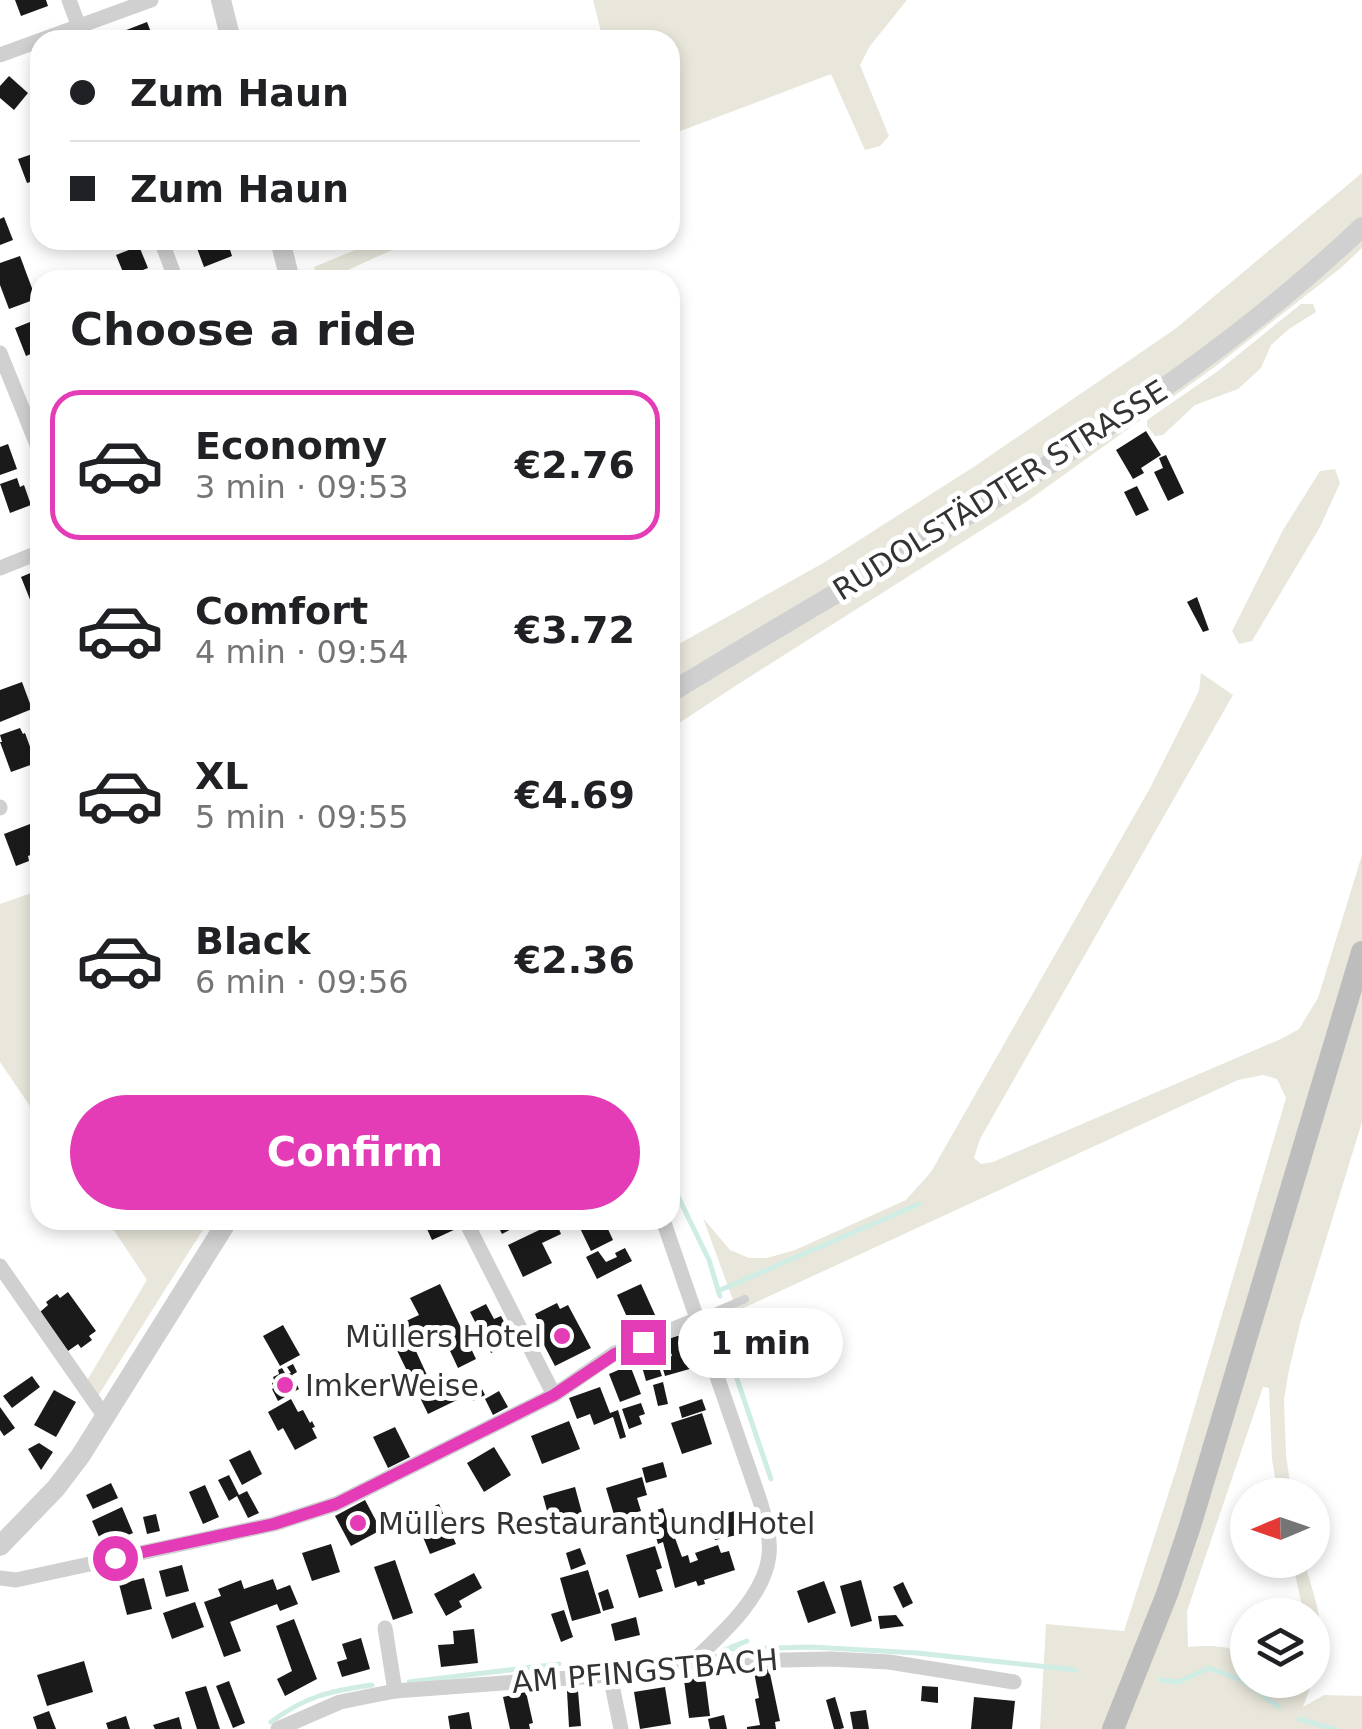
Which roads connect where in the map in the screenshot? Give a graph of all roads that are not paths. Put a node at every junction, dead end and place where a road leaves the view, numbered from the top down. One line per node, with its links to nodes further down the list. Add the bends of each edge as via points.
1 (69, 0): 4 (street)
2 (151, 0): 5 (street)
3 (221, 0): 6 (street)
4 (80, 30)
5 (87, 30)
6 (228, 30)
7 (30, 46): 8 (street)
8 (0, 54)
9 (1362, 227): 14 (street, RUDOLSTÄDTER STRASSE, via 1263,314 1022,484)
10 (0, 353): 11 (street)
11 (30, 427)
12 (30, 556): 13 (street)
13 (0, 568)
14 (680, 688)
15 (1362, 952): 33 (main road, via 1190,1526)
16 (222, 1230): 23 (street)
17 (470, 1230): 22 (street)
18 (667, 1230): 21 (street)
19 (0, 1266): 23 (street)
20 (744, 1299): 21 (lane)
21 (698, 1319): 22 (street, via 615,1354); 27 (street, via 760,1501 770,1552 756,1592)
22 (554, 1395): 25 (street, via 336,1504 274,1524 16,1580)
23 (105, 1417): 24 (street, via 56,1488)
24 (0, 1546)
25 (0, 1578)
26 (385, 1628): 30 (street)
27 (692, 1662): 28 (street, AM PFINGSTBACH); 29 (street, AM PFINGSTBACH, via 889,1662)
28 (610, 1674): 30 (street, AM PFINGSTBACH); 32 (street)
29 (1014, 1682)
30 (395, 1691): 31 (street, AM PFINGSTBACH, via 340,1702)
31 (278, 1729)
32 (620, 1729)
33 (1112, 1729)

